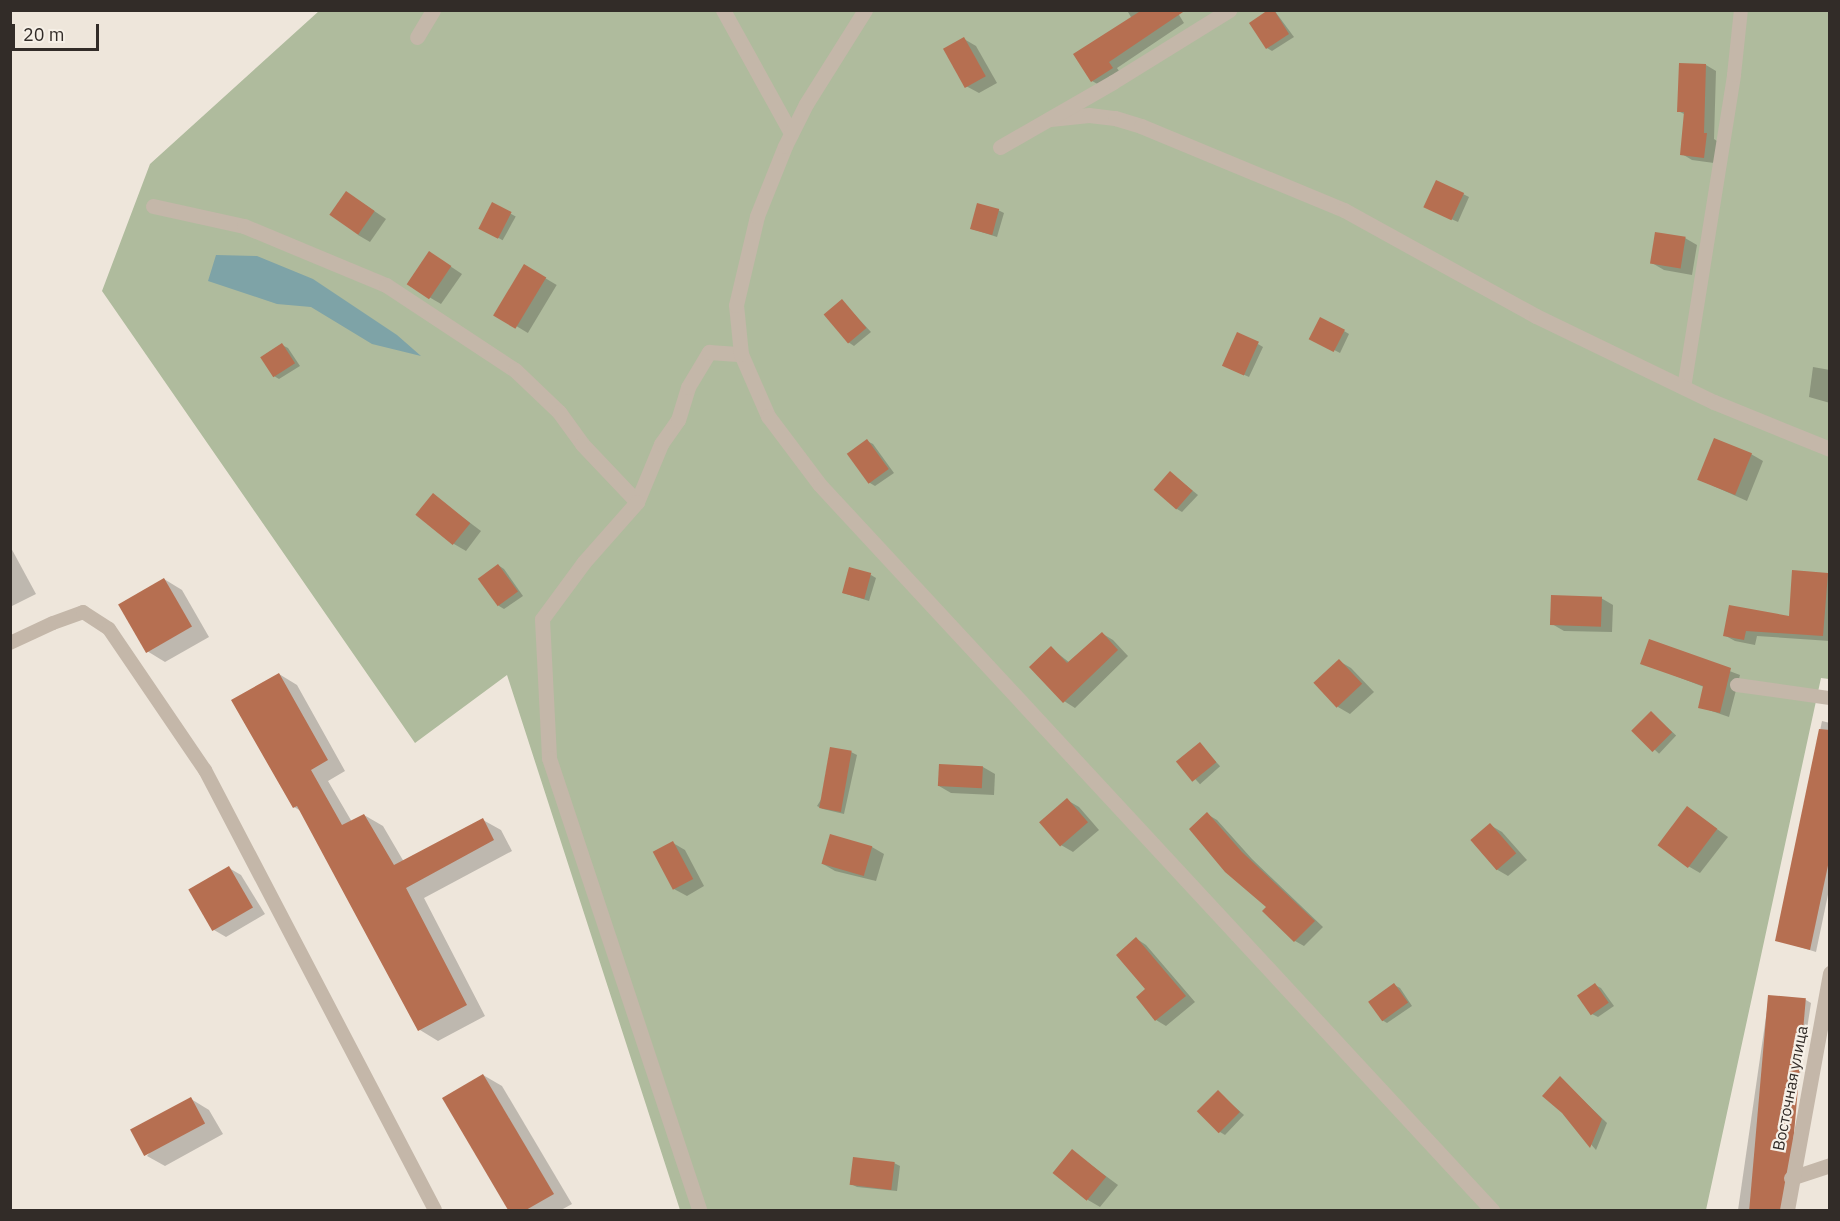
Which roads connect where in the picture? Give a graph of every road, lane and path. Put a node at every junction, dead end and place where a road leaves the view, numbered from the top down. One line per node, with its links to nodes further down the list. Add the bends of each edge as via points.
1 (433, 10): 6 (street)
2 (723, 10): 8 (street)
3 (865, 10): 8 (street)
4 (1229, 10): 7 (street)
5 (1741, 10): 12 (lane)
6 (417, 37)
7 (1050, 119): 9 (street); 12 (street, via 1089,115 1141,126 1344,210 1536,316)
8 (792, 133): 11 (street, via 758,216 744,264 736,305)
9 (1000, 147)
10 (153, 206): 14 (street, via 244,226 387,285 515,370 559,412 582,444)
11 (741, 354): 14 (street, via 709,352 688,387 678,420 662,444); 23 (street, via 768,416 820,485)
12 (1684, 388): 13 (street)
13 (1830, 449)
14 (637, 502): 22 (street, via 584,562 542,619 549,758)
15 (10, 643): 21 (lane, via 83,612 109,629 205,770)
16 (1737, 686): 17 (lane)
17 (1830, 698)
18 (1830, 973): 20 (street, Восточная улица)
19 (1830, 1165): 20 (street)
20 (1791, 1178): 24 (street, Восточная улица)
21 (435, 1210)
22 (699, 1210)
23 (1492, 1210)
24 (1788, 1210)

